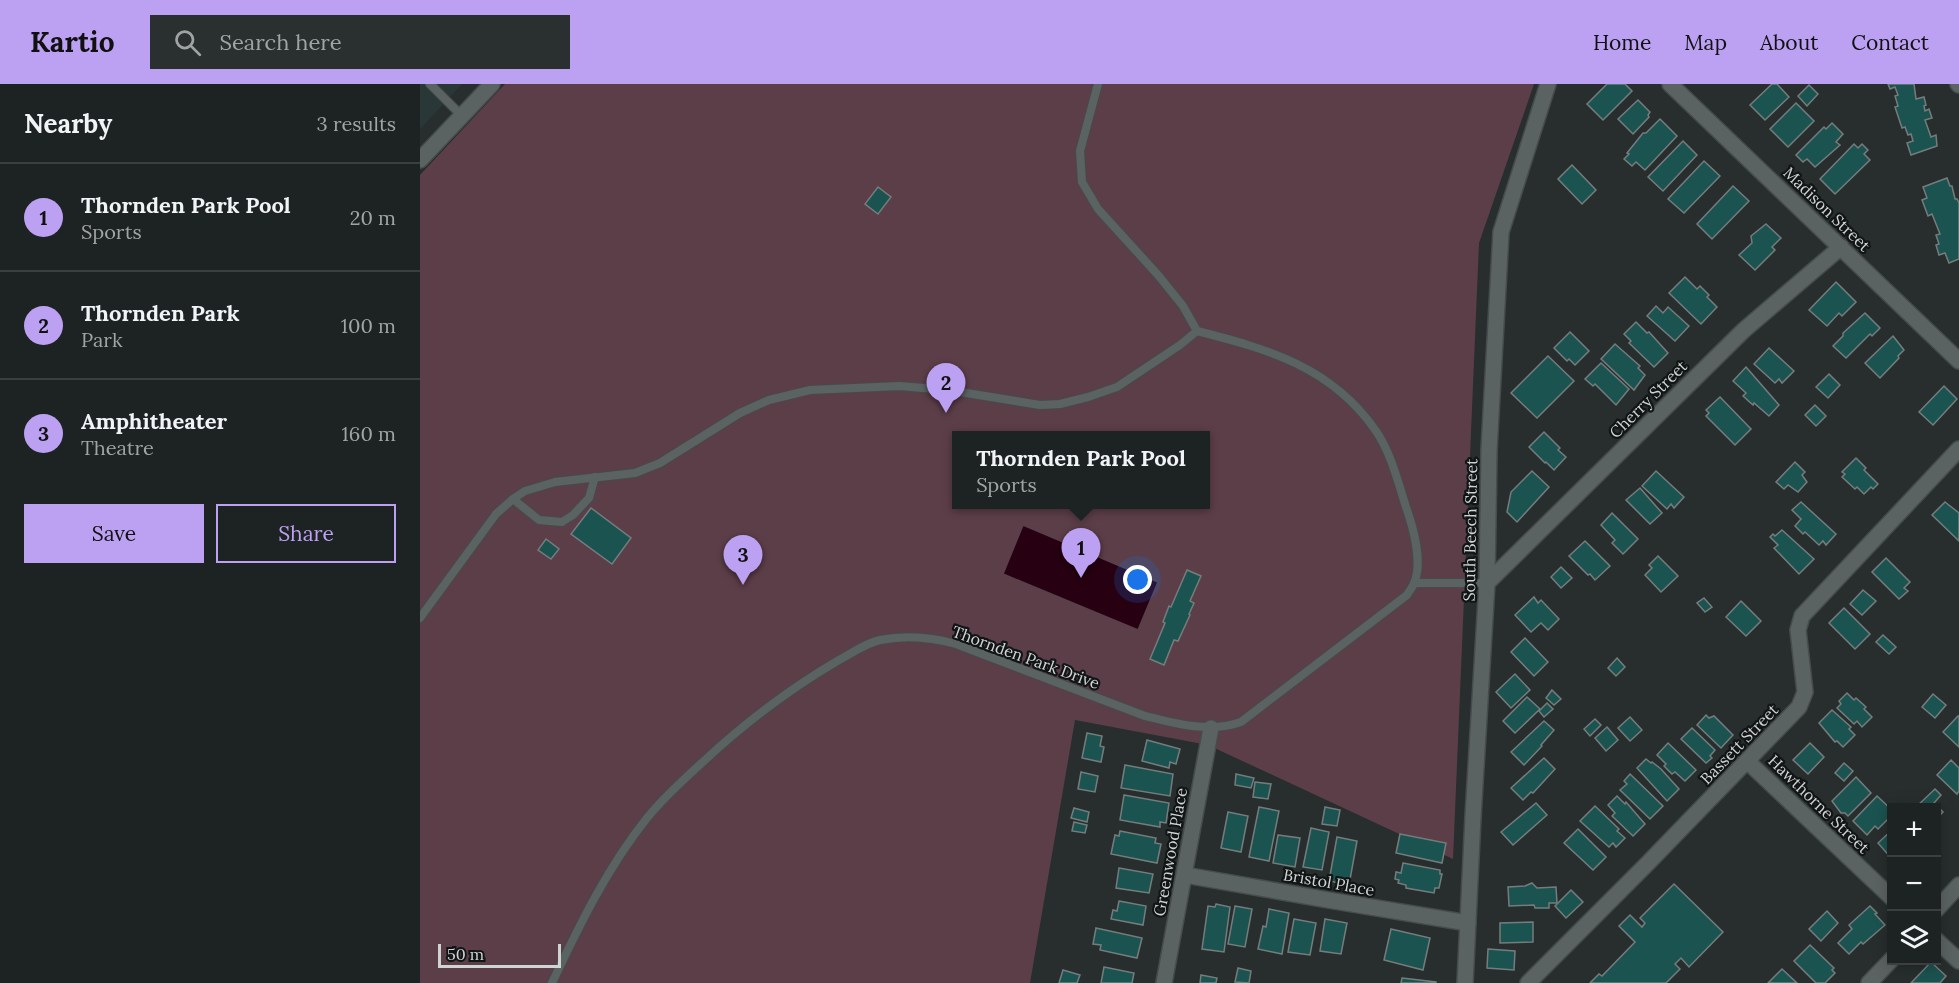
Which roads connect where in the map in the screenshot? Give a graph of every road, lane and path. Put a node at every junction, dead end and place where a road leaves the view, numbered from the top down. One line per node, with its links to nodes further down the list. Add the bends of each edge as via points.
1 (430, 84): 6 (lane)
2 (492, 84): 6 (street)
3 (1098, 84): 9 (lane, via 1080,151 1082,182 1098,209 1183,306)
4 (1548, 84): 15 (street, South Beech Street, via 1501,232 1489,450)
5 (1670, 84): 8 (street, Madison Street)
6 (462, 116): 7 (street)
7 (420, 160)
8 (1842, 247): 10 (street, Madison Street); 15 (street, Cherry Street, via 1744,330)
9 (1197, 331): 12 (lane, via 1117,387 1060,404 1040,405 899,386 810,390 769,400 740,413 660,463 635,473); 14 (lane, via 1243,342 1293,361 1353,403 1377,432 1393,465 1414,531 1418,570)
10 (1959, 361)
11 (1959, 449): 18 (street, Bassett Street, via 1802,616 1798,630 1805,692 1799,708)
12 (595, 477): 13 (lane, via 555,482); 13 (lane, via 589,498 562,522 539,520)
13 (513, 499): 16 (lane, via 496,514)
14 (1414, 583): 15 (lane); 17 (lane, Thornden Park Drive, via 1407,595 1241,722)
15 (1487, 583): 23 (street, South Beech Street)
16 (420, 618)
17 (1211, 728): 19 (street, Greenwood Place); 27 (lane, Thornden Park Drive, via 1145,716 956,644 910,636 878,640 816,673 750,721 678,785 647,818 606,878)
18 (1747, 761): 21 (street, Hawthorne Street); 30 (street, Bassett Street)
19 (1185, 875): 23 (street, Bristol Place); 28 (street, Greenwood Place)
20 (1959, 885): 22 (street)
21 (1887, 893)
22 (1941, 905)
23 (1468, 923): 29 (street, South Beech Street)
24 (1941, 945): 25 (street)
25 (1959, 961)
26 (1887, 964): 31 (street)
27 (552, 983)
28 (1164, 983)
29 (1465, 983)
30 (1528, 983)
31 (1869, 983)

